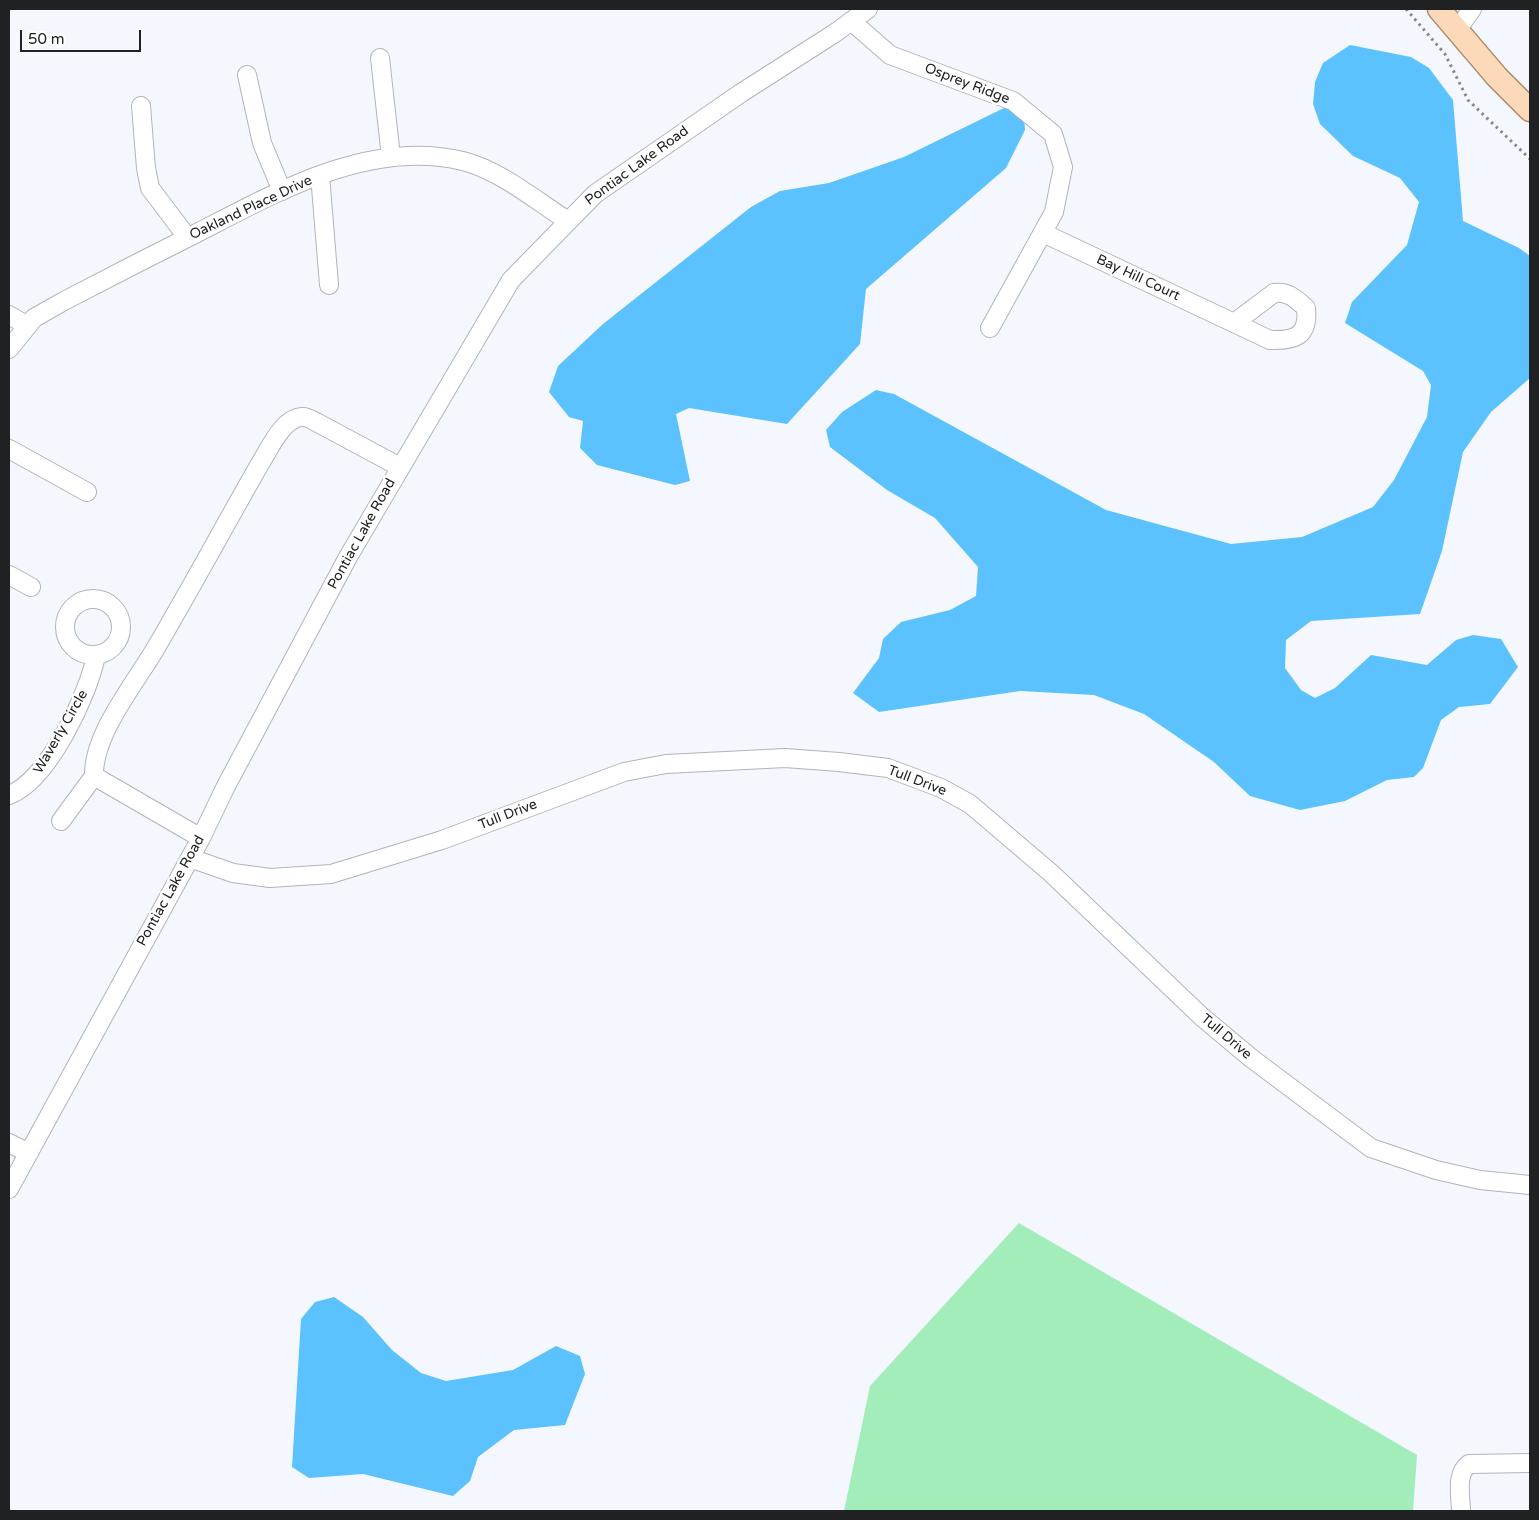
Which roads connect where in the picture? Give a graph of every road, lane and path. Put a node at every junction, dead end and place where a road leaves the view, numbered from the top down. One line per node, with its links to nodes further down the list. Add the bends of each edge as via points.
1 (868, 9): 5 (street, Pontiac Lake Road)
2 (1406, 9): 12 (path, via 1445,54 1468,100)
3 (1440, 9): 6 (main road)
4 (1472, 9): 6 (street)
5 (852, 21): 15 (street, Pontiac Lake Road, via 595,194); 16 (street, Osprey Ridge, via 890,55 1013,101 1053,134 1063,167 1054,212)
6 (1457, 30): 10 (main road)
7 (380, 58): 11 (street)
8 (247, 75): 14 (street, via 262,143)
9 (141, 106): 17 (street, via 150,188)
10 (1530, 110)
11 (391, 157): 13 (street, Oakland Place Drive); 15 (street, Oakland Place Drive, via 434,156 464,161 500,176)
12 (1530, 159)
13 (320, 175): 14 (street, Oakland Place Drive); 18 (street)
14 (282, 191): 17 (street, Oakland Place Drive)
15 (568, 221): 25 (street, Pontiac Lake Road, via 511,280)
16 (1043, 233): 20 (street, Bay Hill Court); 22 (street, Osprey Ridge)
17 (188, 237): 21 (street, Oakland Place Drive, via 64,300)
18 (329, 285)
19 (9, 315): 21 (street)
20 (1234, 323)
21 (26, 325): 23 (street, Oakland Place Drive)
22 (990, 328)
23 (9, 349)
24 (9, 449): 26 (street)
25 (400, 467): 30 (street, via 304,417 292,421 280,433 121,704 97,750); 33 (street, Pontiac Lake Road, via 348,557)
26 (87, 492)
27 (9, 575): 28 (street)
28 (31, 587)
29 (96, 656): 31 (street, Waverly Circle, via 92,678 80,705 41,772)
30 (94, 776): 32 (street); 33 (street)
31 (9, 795)
32 (61, 822)
33 (201, 838): 34 (street, Pontiac Lake Road)
34 (190, 858): 36 (street, Pontiac Lake Road); 37 (street, Tull Drive, via 232,873 270,878 331,874 442,840 632,770 666,764 786,758 888,768 941,788 970,804 1050,873 1250,1058 1371,1148 1436,1170 1480,1180)
35 (9, 1143): 36 (street)
36 (29, 1153): 38 (street, Pontiac Lake Road)
37 (1530, 1185)
38 (9, 1189)
39 (1530, 1463): 40 (street, via 1469,1464 1462,1469 1460,1476)
40 (1461, 1511)

